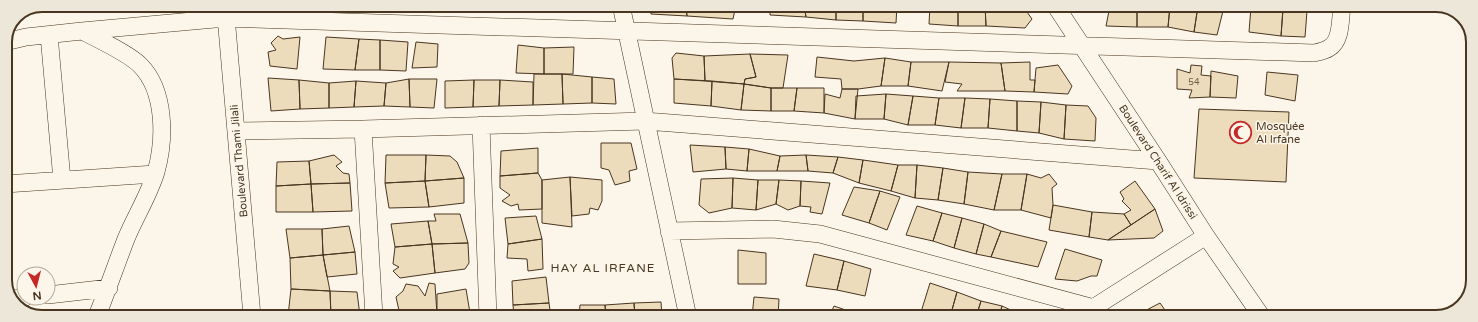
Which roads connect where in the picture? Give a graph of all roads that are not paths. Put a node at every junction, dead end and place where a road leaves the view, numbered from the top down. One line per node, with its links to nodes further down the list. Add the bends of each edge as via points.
1 (226, 12): 5 (street); 6 (street); 13 (street, Boulevard Thami Jilali)
2 (623, 12): 6 (street)
3 (1059, 12): 9 (street, Boulevard Charif Al Idrissi)
4 (1341, 12): 9 (street, via 1339,34 1334,45 1314,54)
5 (82, 31): 7 (street); 15 (street, via 140,64 149,78 157,96 161,117 160,154)
6 (627, 31): 9 (street); 10 (street)
7 (48, 35): 8 (street); 16 (street)
8 (12, 41)
9 (1081, 46): 14 (street, Boulevard Charif Al Idrissi)
10 (645, 121): 11 (street); 14 (street); 18 (street)
11 (481, 125): 12 (street); 25 (street)
12 (363, 129): 13 (street); 24 (street)
13 (236, 131): 23 (street, Boulevard Thami Jilali)
14 (1158, 161): 19 (street, Boulevard Charif Al Idrissi)
15 (155, 174): 16 (street); 20 (street, via 126,240)
16 (62, 180): 17 (street)
17 (12, 184)
18 (669, 231): 26 (street); 27 (street, via 773,230 820,234)
19 (1206, 236): 28 (street); 29 (street, Boulevard Charif Al Idrissi)
20 (109, 288): 21 (street); 22 (street)
21 (56, 294)
22 (100, 310)
23 (251, 310)
24 (374, 310)
25 (488, 310)
26 (686, 310)
27 (1090, 310)
28 (1100, 310)
29 (1257, 310)

